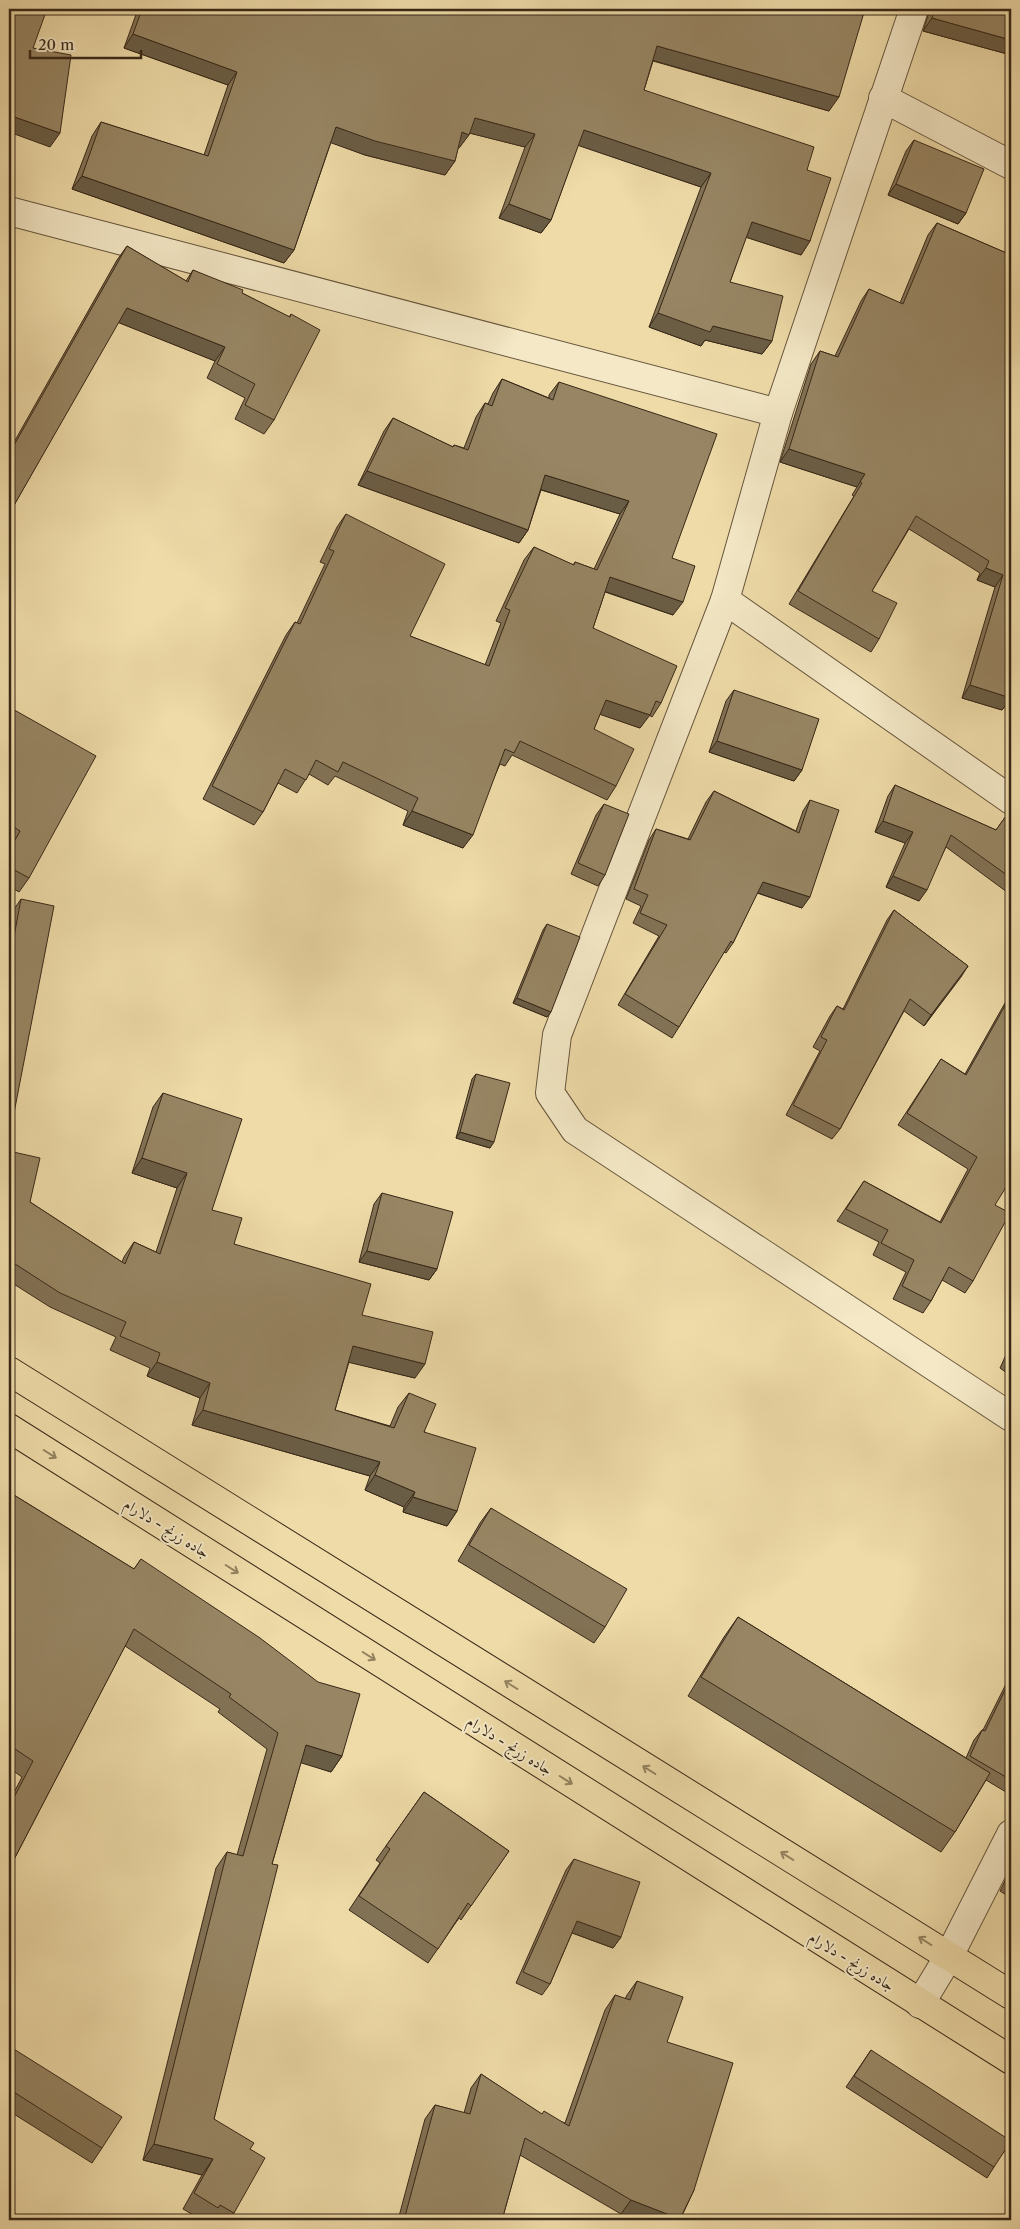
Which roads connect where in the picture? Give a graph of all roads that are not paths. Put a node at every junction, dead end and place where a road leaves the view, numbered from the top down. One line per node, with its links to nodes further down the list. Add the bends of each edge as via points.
1 (914, 9): 2 (street)
2 (883, 98): 3 (street); 5 (street)
3 (1011, 166)
4 (9, 211): 5 (street)
5 (778, 413): 6 (street)
6 (725, 600): 7 (street); 9 (street, via 557,1035 550,1093 575,1130)
7 (1011, 800)
8 (9, 1371): 12 (highway, one-way to 8)
9 (1011, 1418)
10 (9, 1428): 14 (highway, جاده زرنج - دلارام, one-way to 14)
11 (1011, 1834): 12 (street)
12 (949, 1956): 13 (highway); 14 (street)
13 (1011, 1995)
14 (920, 2004): 15 (highway, جاده زرنج - دلارام)
15 (1011, 2060)

